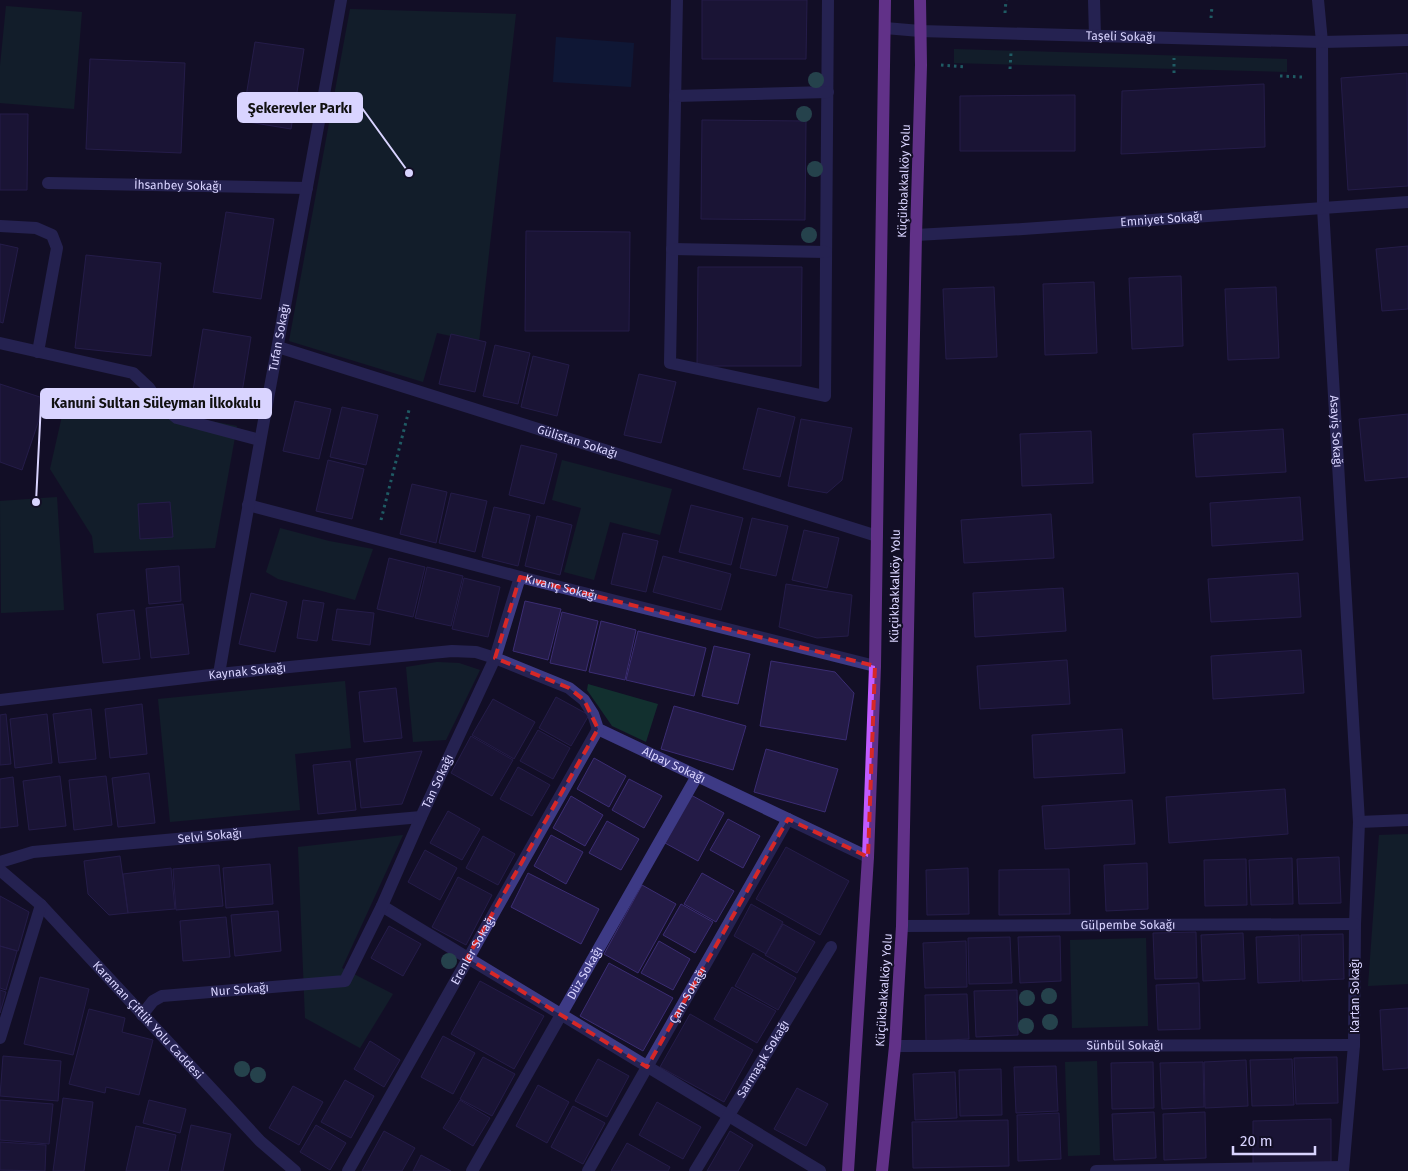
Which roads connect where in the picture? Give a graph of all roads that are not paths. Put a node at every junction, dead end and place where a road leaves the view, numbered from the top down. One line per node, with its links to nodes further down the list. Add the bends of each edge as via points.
1 (341, 0): 16 (street, Tufan Sokağı)
2 (677, 0): 14 (street)
3 (828, 0): 13 (street)
4 (885, 0): 8 (main road, Küçükbakkalköy Yolu)
5 (920, 0): 9 (main road, Küçükbakkalköy Yolu)
6 (1094, 0): 10 (street)
7 (1318, 0): 12 (street, Asayiş Sokağı)
8 (885, 28): 9 (street, Taşeli Sokağı); 28 (main road, Küçükbakkalköy Yolu)
9 (920, 31): 10 (street, Taşeli Sokağı); 20 (main road, Küçükbakkalköy Yolu)
10 (1094, 36): 12 (street, Taşeli Sokağı)
11 (1408, 40): 12 (street, Taşeli Sokağı)
12 (1322, 42): 18 (street, Asayiş Sokağı)
13 (828, 92): 14 (street); 22 (street)
14 (675, 96): 21 (street)
15 (48, 183): 16 (street, İhsanbey Sokağı)
16 (307, 188): 24 (street, Tufan Sokağı)
17 (1408, 202): 18 (street, Emniyet Sokağı)
18 (1322, 208): 20 (street, Emniyet Sokağı); 39 (street, Asayiş Sokağı)
19 (0, 226): 25 (street, via 36,228 52,235 57,248)
20 (916, 235): 46 (main road, Küçükbakkalköy Yolu)
21 (672, 249): 22 (street); 22 (street, via 670,362 825,396)
22 (826, 252)
23 (0, 344): 25 (street)
24 (278, 347): 26 (street, Tufan Sokağı); 28 (street, Gülistan Sokağı)
25 (38, 352): 26 (street, via 132,373 177,418)
26 (260, 440): 27 (street, Tufan Sokağı)
27 (248, 505): 29 (street, Kıvanç Sokağı); 32 (street, Tufan Sokağı)
28 (877, 536): 31 (main road, Küçükbakkalköy Yolu)
29 (520, 577): 30 (street, Tan Sokağı); 31 (street, Kıvanç Sokağı)
30 (495, 658): 32 (street, Kaynak Sokağı, via 476,652 452,651); 34 (street, via 569,688 584,700); 36 (street, Tan Sokağı)
31 (874, 666): 40 (main road, Küçükbakkalköy Yolu)
32 (218, 674): 33 (street, Kaynak Sokağı)
33 (0, 700)
34 (598, 729): 35 (street, Alpay Sokağı); 48 (street, Erenler Sokağı)
35 (697, 776): 37 (street, Alpay Sokağı); 51 (street, Düz Sokağı)
36 (421, 817): 41 (street, Selvi Sokağı, via 33,852); 44 (street, Tan Sokağı)
37 (788, 819): 40 (street, Alpay Sokağı); 55 (street, Çam Sokağı)
38 (1408, 820): 39 (street)
39 (1359, 822): 45 (street, Kartan Sokağı)
40 (868, 857): 64 (main road, Küçükbakkalköy Yolu)
41 (0, 862)
42 (0, 870): 43 (street, Karaman Çiftlik Yolu Caddesi)
43 (41, 905): 50 (street, Karaman Çiftlik Yolu Caddesi); 52 (street)
44 (382, 906): 48 (street); 49 (street, Tan Sokağı)
45 (1355, 924): 46 (street, Gülpembe Sokağı); 53 (street, Kartan Sokağı)
46 (902, 926): 54 (main road, Küçükbakkalköy Yolu)
47 (830, 947): 56 (street, Sarmaşık Sokağı)
48 (467, 958): 51 (street); 59 (street, Erenler Sokağı)
49 (345, 981): 50 (street, Nur Sokağı, via 162,996 153,1001)
50 (142, 1015): 58 (street, Karaman Çiftlik Yolu Caddesi, via 260,1141)
51 (562, 1015): 55 (street); 60 (street, Düz Sokağı)
52 (0, 1038)
53 (1354, 1045): 54 (street, Sünbül Sokağı); 57 (street, Kartan Sokağı)
54 (895, 1046): 65 (main road, Küçükbakkalköy Yolu)
55 (647, 1066): 56 (street); 61 (street, Çam Sokağı)
56 (728, 1116): 62 (street, Sarmaşık Sokağı); 63 (street)
57 (1343, 1169): 66 (street)
58 (295, 1171)
59 (348, 1171)
60 (472, 1171)
61 (588, 1171)
62 (695, 1171)
63 (820, 1171)
64 (848, 1171)
65 (882, 1171)
66 (1096, 1171)

